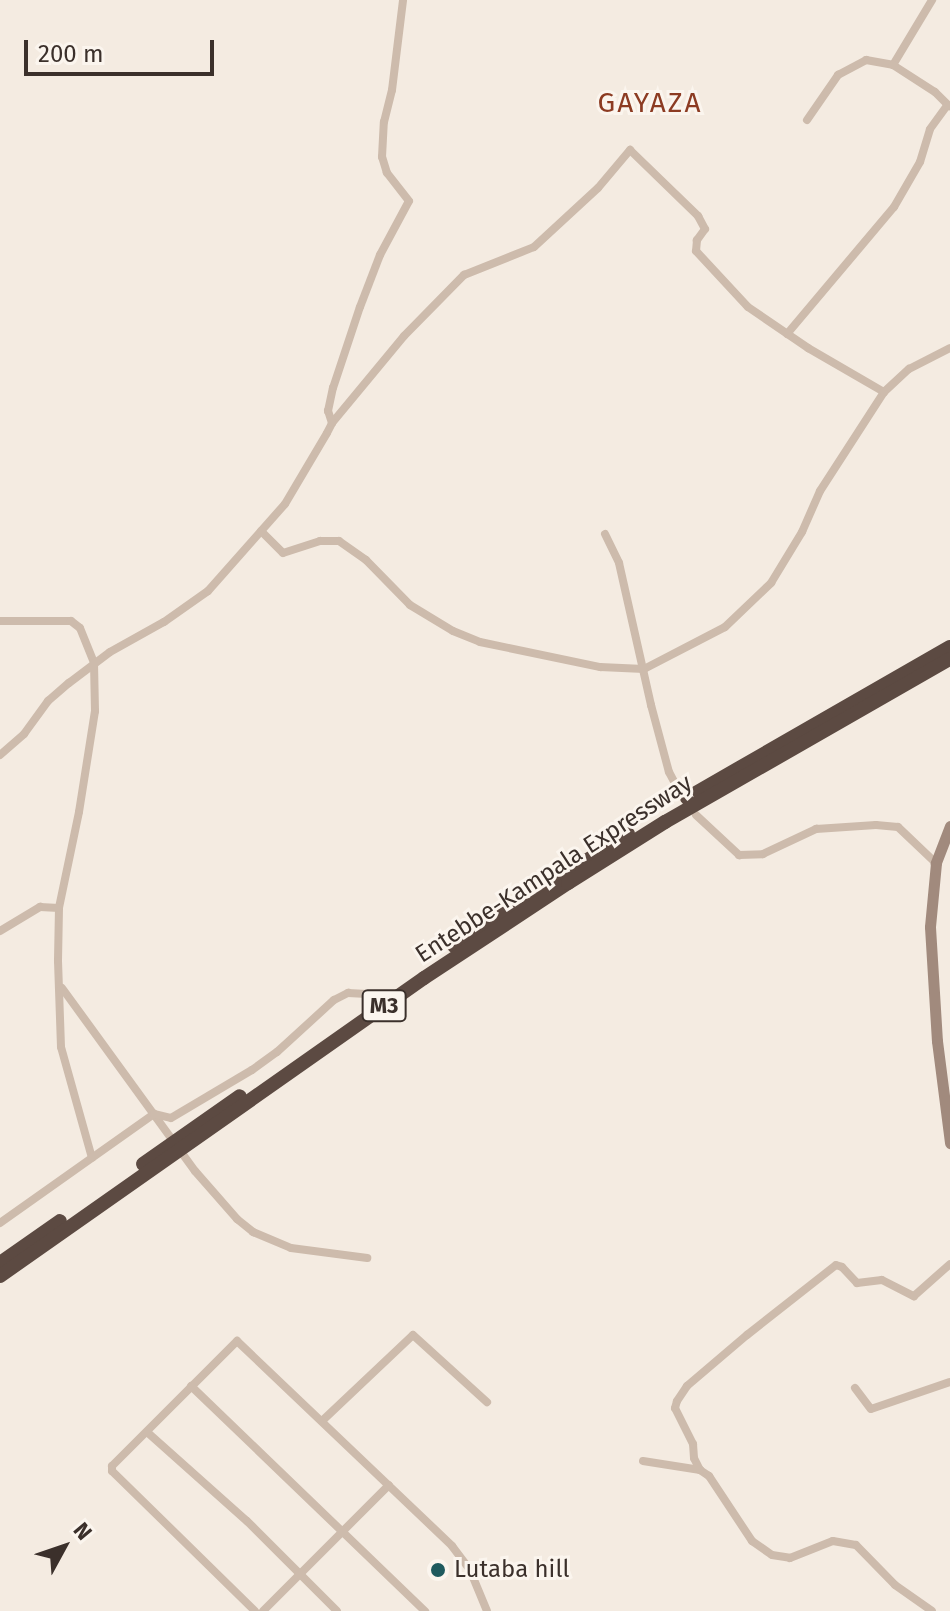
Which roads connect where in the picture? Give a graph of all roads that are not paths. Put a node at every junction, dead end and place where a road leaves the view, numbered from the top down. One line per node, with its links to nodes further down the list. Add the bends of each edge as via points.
1 (403, 0): 9 (street, via 382,157 387,173 409,201 360,307 329,402)
2 (932, 0): 3 (street)
3 (893, 65): 4 (street); 5 (street, via 866,60 843,71)
4 (948, 106): 6 (street, via 930,129 920,162 894,207)
5 (807, 120)
6 (787, 334): 8 (street); 9 (street, via 748,307 696,251 705,229 702,222 630,150 534,247 475,269 456,283)
7 (950, 348): 8 (street, via 909,369)
8 (884, 392): 16 (street, via 820,491 771,583 725,627)
9 (332, 423): 10 (street, via 285,504)
10 (261, 531): 15 (street, via 197,600); 16 (street, via 283,553 339,541 410,605 480,642 600,667)
11 (605, 534): 16 (street, via 619,563)
12 (0, 621): 15 (street, via 71,621 80,628)
13 (950, 647): 33 (highway, Entebbe-Kampala Expressway / M3, via 775,745 536,891)
14 (950, 659): 35 (highway, Entebbe-Kampala Expressway / M3, via 676,815 568,883)
15 (94, 663): 17 (street, via 48,701); 23 (street, via 95,711)
16 (644, 669): 18 (street, via 669,772)
17 (0, 755)
18 (678, 789)
19 (696, 815): 22 (street, via 739,855 763,854 816,829 876,825 898,827)
20 (950, 826): 21 (main road)
21 (945, 847): 22 (main road)
22 (936, 863): 27 (main road, via 930,927)
23 (59, 908): 24 (street, via 40,907); 25 (street)
24 (0, 931)
25 (61, 987): 28 (street); 30 (street, via 61,1047)
26 (367, 994): 28 (street, via 348,993 334,1000 277,1052 171,1118)
27 (946, 1092): 29 (main road)
28 (154, 1114): 30 (street); 32 (street, via 237,1219 268,1240)
29 (950, 1143)
30 (92, 1158): 31 (street)
31 (0, 1223)
32 (367, 1258)
33 (0, 1263)
34 (950, 1264): 43 (street, via 914,1296 882,1280 857,1283 836,1265 747,1335 687,1386 677,1401 675,1408)
35 (0, 1276)
36 (950, 1382): 38 (street, via 871,1409)
37 (191, 1386): 40 (street, via 239,1341); 41 (street); 45 (street)
38 (855, 1388)
39 (487, 1402): 40 (street, via 413,1335)
40 (322, 1421): 44 (street)
41 (147, 1432): 46 (street); 47 (street, via 112,1471)
42 (643, 1461): 43 (street)
43 (700, 1470): 52 (street, via 763,1550 790,1558 833,1541 856,1545 895,1585)
44 (389, 1485): 45 (street); 51 (street, via 462,1556)
45 (343, 1529): 46 (street); 50 (street)
46 (301, 1575): 48 (street); 49 (street)
47 (255, 1611)
48 (263, 1611)
49 (337, 1611)
50 (425, 1611)
51 (487, 1611)
52 (932, 1611)

